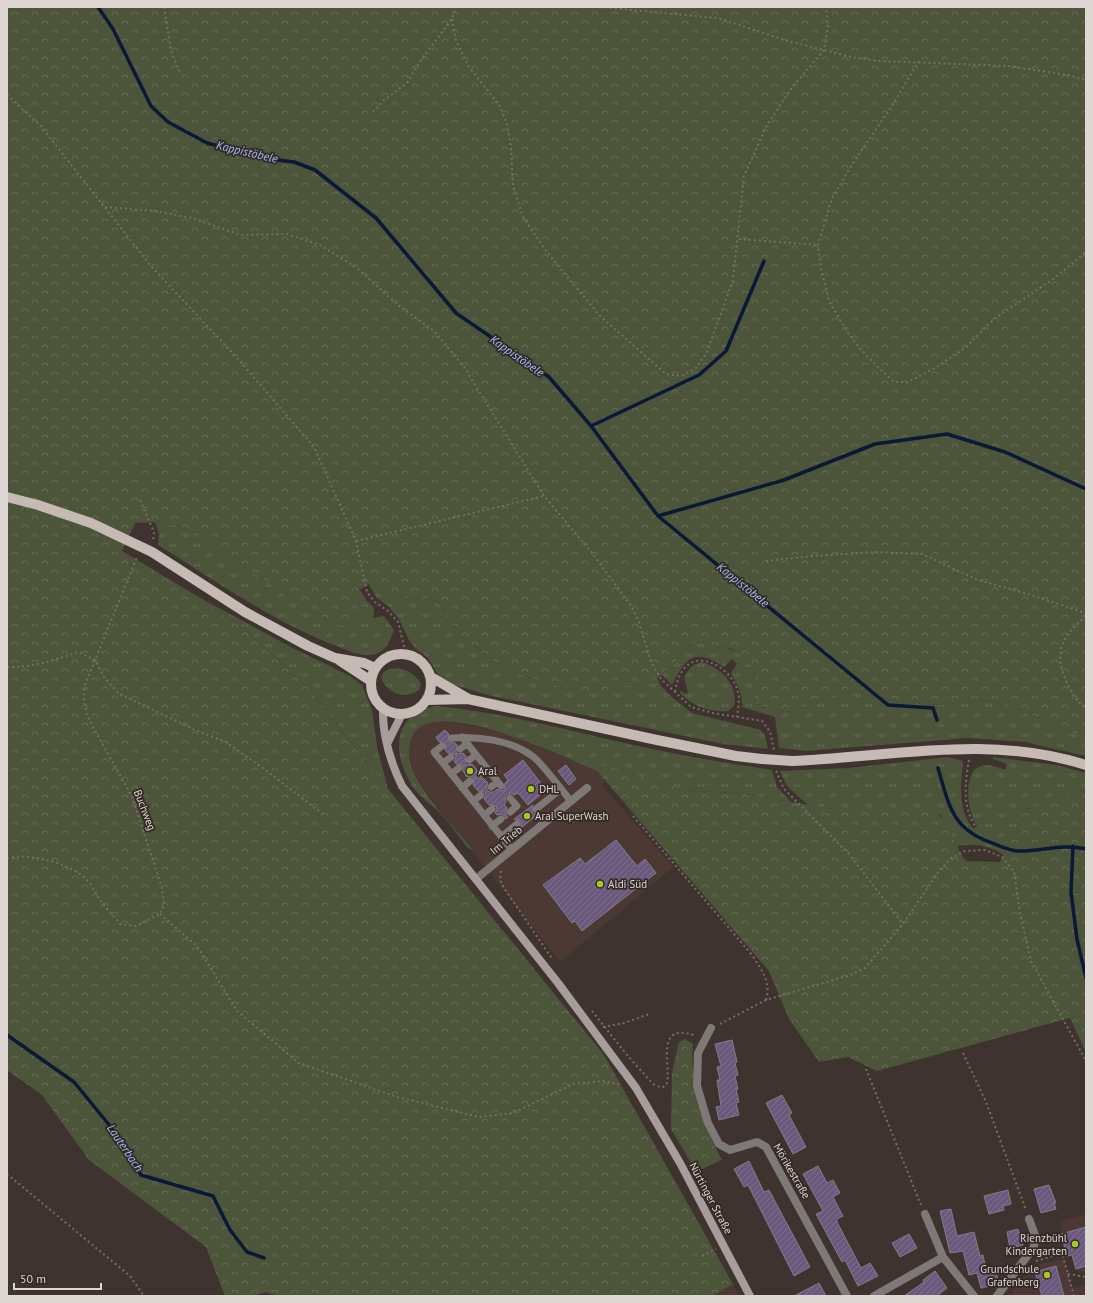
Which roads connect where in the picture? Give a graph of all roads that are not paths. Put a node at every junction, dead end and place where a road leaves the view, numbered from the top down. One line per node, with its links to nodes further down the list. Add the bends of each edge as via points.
1 (7, 497): 2 (main road, via 91,523 152,552 245,612)
2 (335, 658): 3 (main road, via 364,663); 5 (main road)
3 (375, 668): 4 (main road, via 391,656 406,654 420,660); 5 (main road)
4 (431, 678): 6 (main road); 7 (main road)
5 (371, 681): 8 (main road, via 372,691)
6 (468, 699): 7 (main road); 20 (main road, bridge, via 671,743 762,759 835,759 947,748 1026,752)
7 (427, 700): 9 (main road, via 420,708)
8 (383, 708): 9 (main road, via 392,713); 12 (street, Nürtinger Straße, via 382,724)
9 (402, 714): 12 (street)
10 (462, 737): 11 (lane); 13 (lane); 29 (lane, via 511,745 532,755)
11 (452, 738)
12 (387, 744): 43 (street, Nürtinger Straße, via 391,764 402,786)
13 (467, 744): 15 (lane); 16 (lane)
14 (442, 746): 19 (lane, via 434,752)
15 (460, 749)
16 (476, 755): 18 (lane); 22 (lane)
17 (451, 757): 19 (lane)
18 (469, 760)
19 (443, 763): 23 (lane)
20 (1086, 765)
21 (459, 768): 23 (lane)
22 (487, 768): 24 (lane); 26 (lane, via 499,784)
23 (451, 774): 27 (lane)
24 (480, 774)
25 (470, 781): 27 (lane)
26 (491, 787)
27 (462, 788): 32 (lane)
28 (587, 788): 33 (street, Im Trieb)
29 (561, 789): 33 (lane); 35 (lane)
30 (481, 795): 32 (lane)
31 (510, 798): 36 (lane, via 517,806)
32 (473, 801): 37 (lane)
33 (571, 801): 42 (street, Im Trieb)
34 (492, 808): 37 (lane)
35 (536, 809)
36 (510, 812)
37 (484, 815): 40 (lane)
38 (501, 819): 40 (lane)
39 (517, 824): 41 (lane)
40 (492, 826): 41 (lane)
41 (501, 837): 42 (lane)
42 (512, 850): 43 (street, Im Trieb)
43 (476, 879): 48 (street, Nürtinger Straße, via 636,1088)
44 (711, 1028): 49 (street, Mörikestraße, via 698,1053 697,1086 708,1123 719,1144 730,1150 757,1142 766,1146)
45 (925, 1214): 47 (street)
46 (1029, 1219): 52 (street, via 1034,1235 1034,1247)
47 (943, 1257): 50 (street); 51 (street)
48 (750, 1296)
49 (847, 1296)
50 (874, 1296)
51 (974, 1296)
52 (997, 1296)

